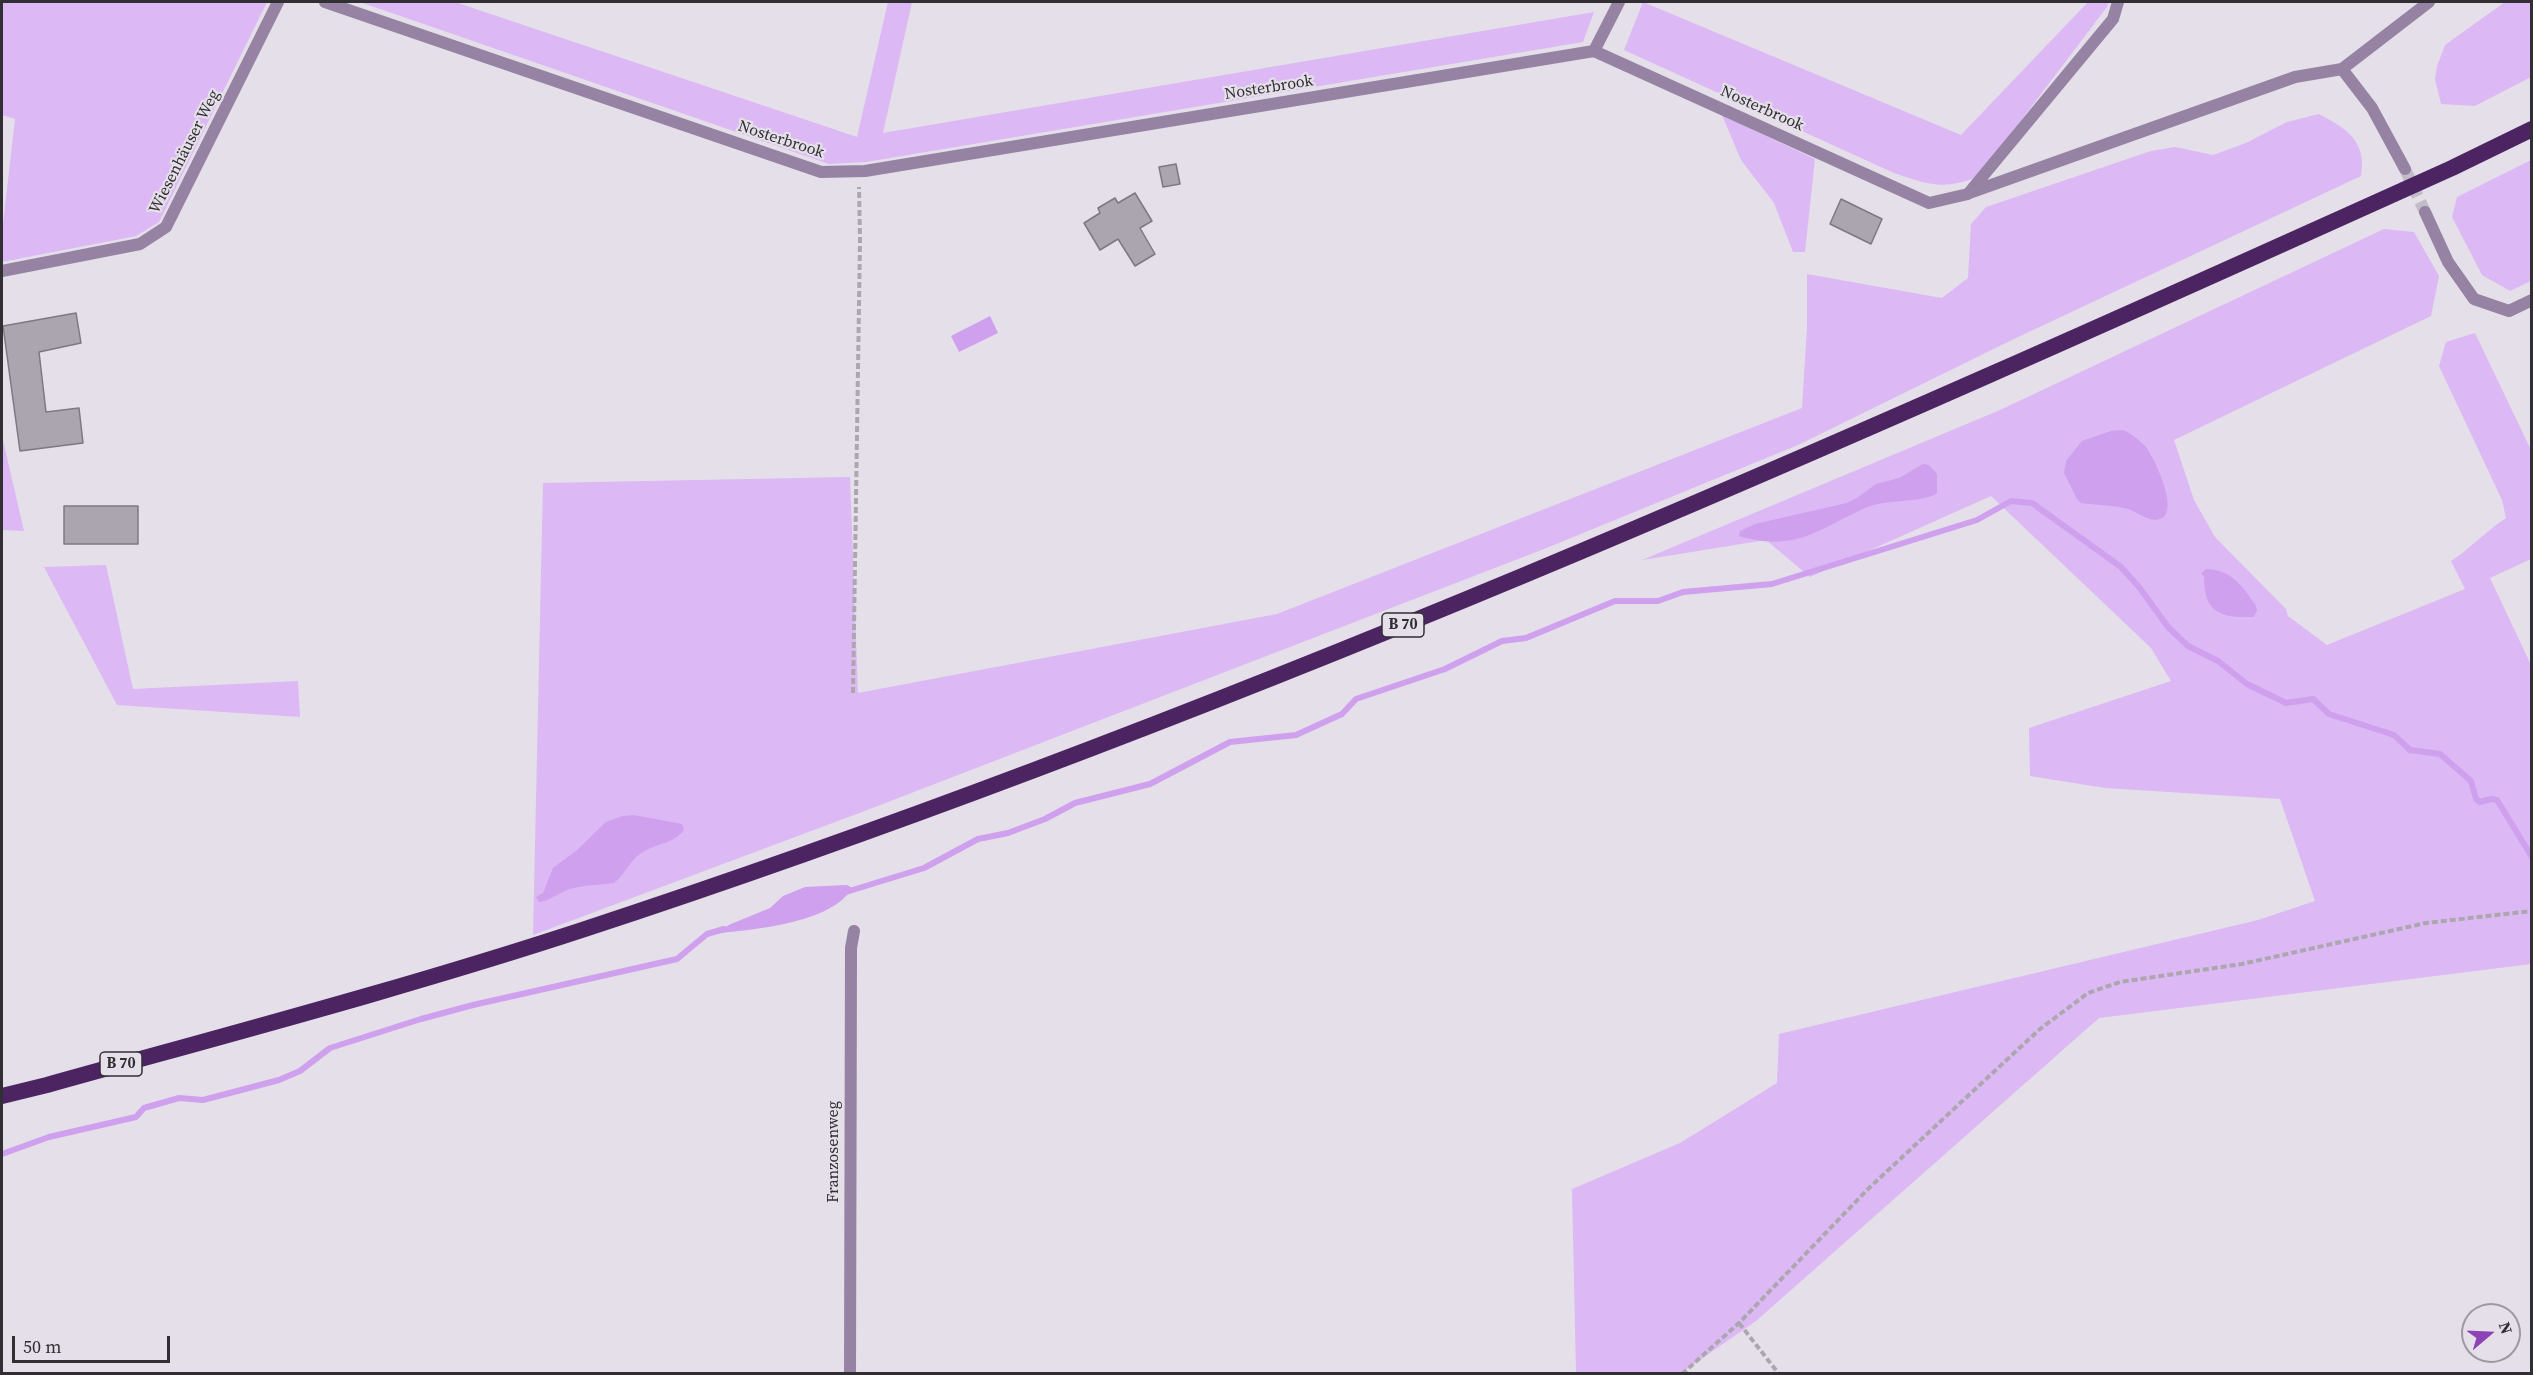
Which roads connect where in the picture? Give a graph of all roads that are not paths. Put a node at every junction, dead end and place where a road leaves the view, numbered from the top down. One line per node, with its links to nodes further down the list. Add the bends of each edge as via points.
1 (278, 2): 12 (street, Wiesenhäuser Weg, via 166,227 140,244)
2 (325, 2): 6 (street, Nosterbrook, via 821,172 858,171)
3 (1619, 2): 6 (street)
4 (2118, 2): 10 (street, via 2113,19)
5 (2429, 2): 7 (street)
6 (1594, 51): 10 (street, Nosterbrook, via 1929,203)
7 (2342, 69): 9 (street, via 2373,108); 10 (street, Nosterbrook, via 2295,77)
8 (2532, 129): 15 (highway, B 70, via 1813,454 1525,576 1174,717 854,836 581,930 396,988)
9 (2405, 169)
10 (1968, 194)
11 (2425, 212): 13 (street, via 2448,262 2474,299 2509,311)
12 (2, 271)
13 (2532, 300)
14 (854, 931): 16 (street, Franzosenweg)
15 (2, 1096)
16 (850, 1374)

